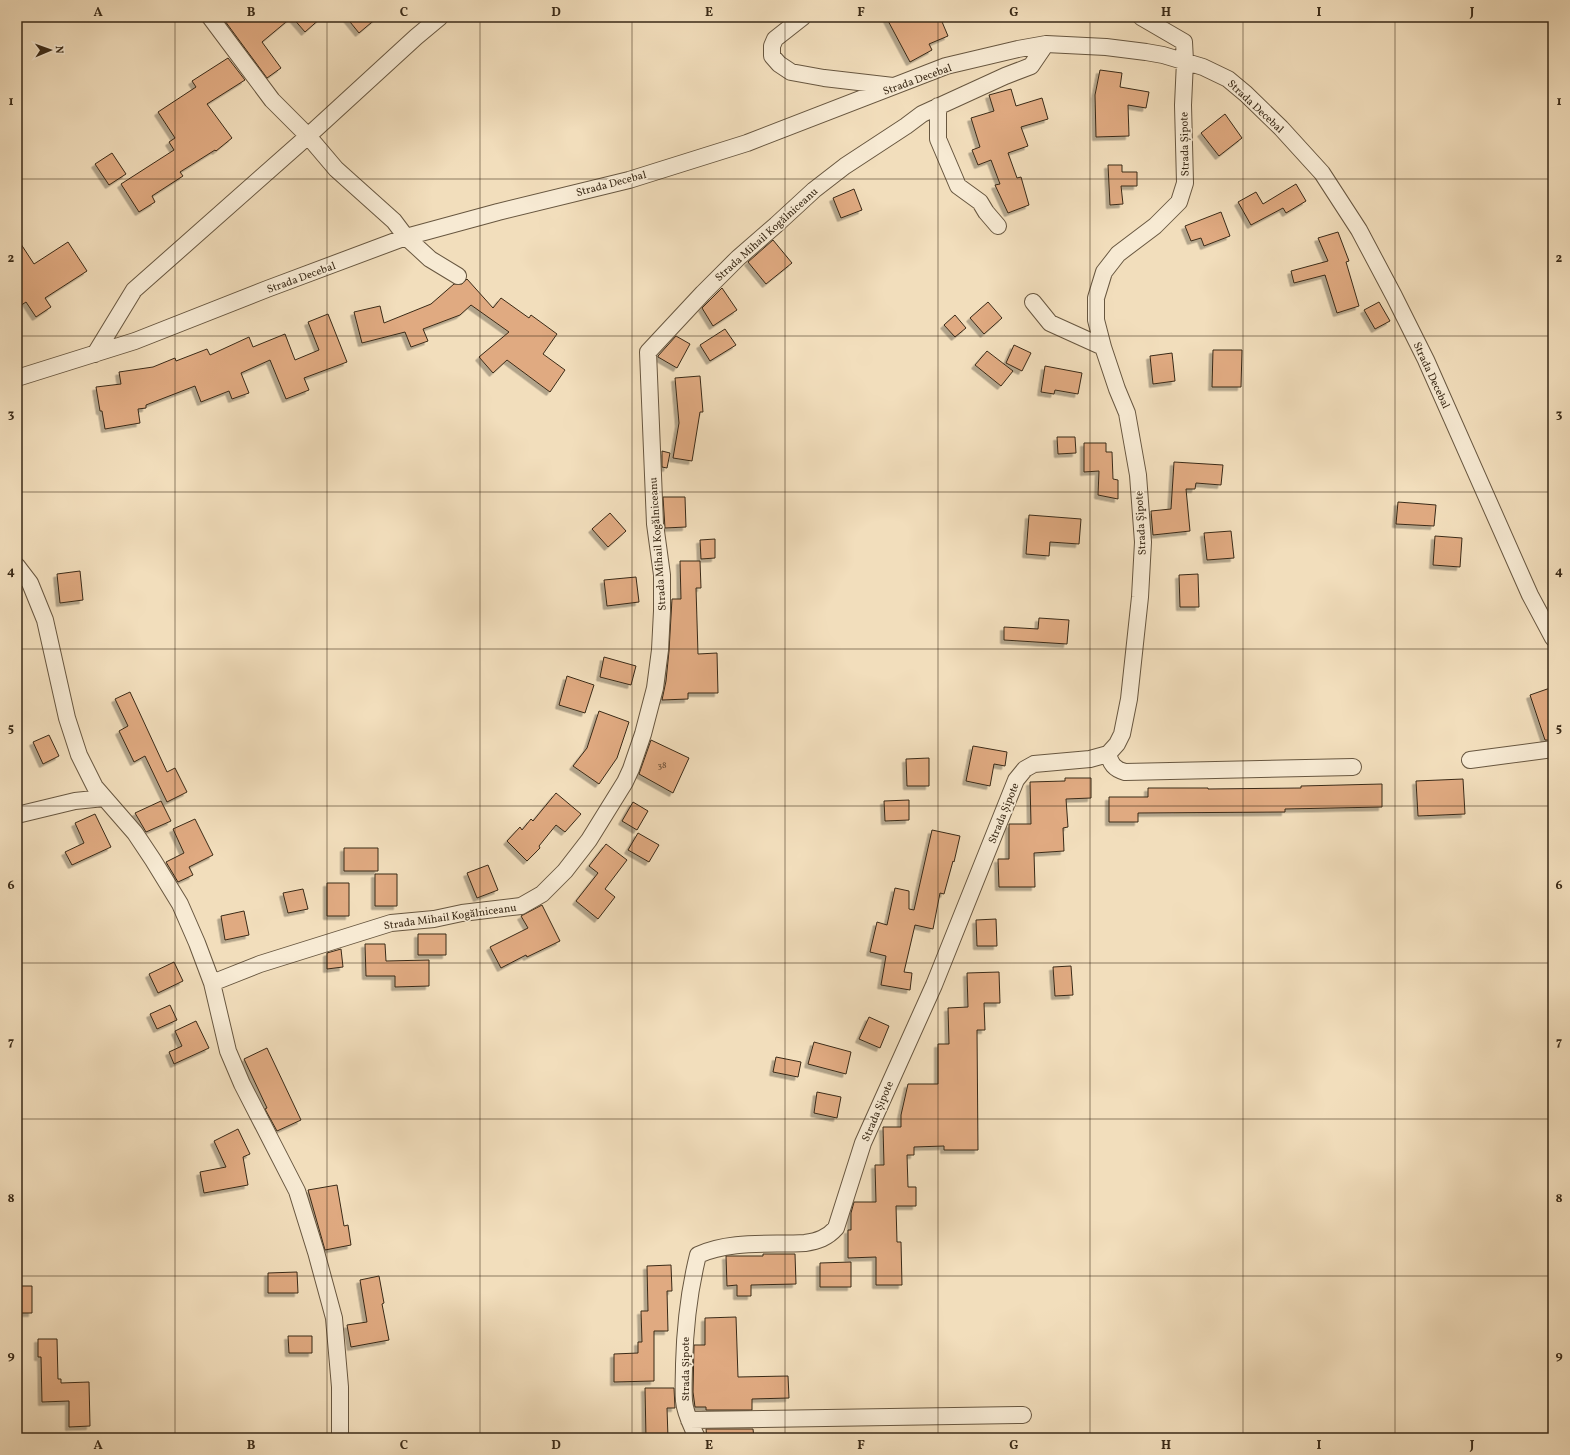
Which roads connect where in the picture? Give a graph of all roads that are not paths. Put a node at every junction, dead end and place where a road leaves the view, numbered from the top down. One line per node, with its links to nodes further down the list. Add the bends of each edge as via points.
1 (210, 17): 9 (street, via 272,100)
2 (440, 17): 9 (street)
3 (803, 17): 7 (street, via 775,39 772,56 779,64 791,72)
4 (1141, 17): 6 (street, Strada Șipote, via 1184,42)
5 (1046, 44): 6 (street, Strada Decebal, via 1106,47); 7 (street, Strada Decebal, via 946,66); 8 (street, Strada Mihail Kogălniceanu, via 1031,66)
6 (1186, 61): 14 (street, Strada Șipote, via 1183,105 1185,183 1179,202 1156,226 1118,254 1104,272 1096,298 1096,320); 18 (street, Strada Decebal, via 1228,79 1246,94 1322,173 1355,223 1426,360 1530,595)
7 (897, 86): 11 (street, Strada Decebal, via 740,146 629,180 498,212)
8 (938, 106): 10 (street, via 938,139 958,186 980,202); 25 (street, Strada Mihail Kogălniceanu, via 845,166 814,190 702,293 648,352 655,524 662,575 660,650 655,688 643,734 625,782 589,840 565,871 542,894 521,906 390,923 260,964)
9 (308, 136): 11 (street, via 336,169 394,221); 15 (street, via 134,290)
10 (998, 226)
11 (406, 238): 12 (street, via 430,259); 15 (street, Strada Decebal)
12 (458, 276)
13 (1033, 302): 14 (street, via 1050,323)
14 (1103, 347): 20 (street, Strada Șipote, via 1127,413 1138,475 1143,542 1129,699 1122,734)
15 (95, 354): 16 (street, Strada Decebal)
16 (17, 378)
17 (17, 566): 23 (street, via 30,583 45,620 67,718 79,755 95,787)
18 (1553, 638)
19 (1553, 749): 21 (street)
20 (1108, 754): 22 (street, via 1111,764 1117,770 1125,772); 27 (street, Strada Șipote, via 1090,759 1034,764 1025,769 1016,780 934,985 863,1143 836,1228 817,1242 726,1246 698,1255 692,1281 685,1340 684,1401)
21 (1470, 760)
22 (1353, 766)
23 (104, 798): 24 (street, via 75,801); 25 (street, via 135,833 180,904)
24 (17, 815)
25 (212, 983): 28 (street, via 228,1051 242,1084 297,1191 316,1252 334,1318 340,1387)
26 (1023, 1415): 27 (street)
27 (689, 1420): 29 (street, Strada Șipote)
28 (340, 1438)
29 (697, 1438)

